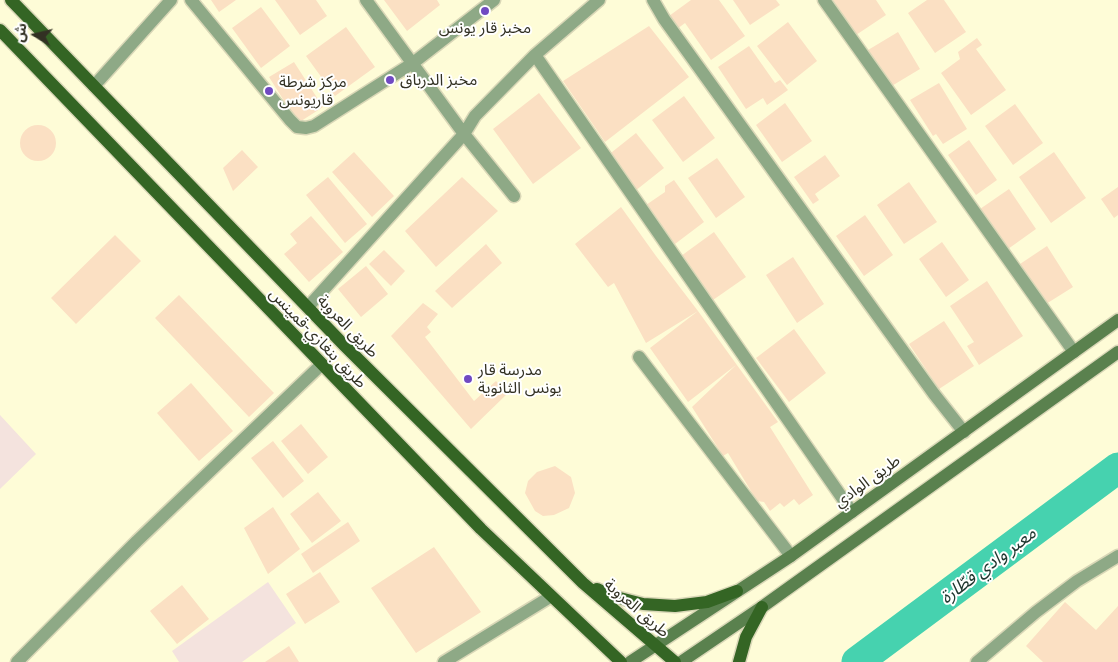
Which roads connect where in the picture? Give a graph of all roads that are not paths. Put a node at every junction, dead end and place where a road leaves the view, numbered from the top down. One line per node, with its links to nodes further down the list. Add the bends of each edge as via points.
1 (11, 0): 12 (main road, طريق العروبة)
2 (171, 0): 12 (street)
3 (190, 0): 11 (street, via 297,127 314,126)
4 (366, 0): 11 (street)
5 (494, 0): 11 (street)
6 (600, 0): 10 (street)
7 (652, 0): 21 (street)
8 (824, 0): 17 (street)
9 (0, 30): 20 (main road, طريق بنغازي-قمينس)
10 (535, 55): 13 (street, via 475,116); 22 (street)
11 (413, 63): 13 (street)
12 (94, 86): 15 (main road, طريق العروبة)
13 (464, 134): 14 (street); 15 (street)
14 (514, 196)
15 (308, 307): 25 (main road, طريق العروبة)
16 (1118, 320): 17 (main road, طريق الوادي)
17 (1074, 352): 21 (main road, طريق الوادي)
18 (1118, 352): 28 (main road)
19 (639, 357): 23 (street)
20 (321, 365): 27 (main road, طريق بنغازي-قمينس); 30 (street)
21 (964, 432): 22 (main road, طريق الوادي)
22 (852, 512): 23 (main road, طريق الوادي)
23 (790, 556): 26 (main road, طريق الوادي)
24 (1118, 556): 37 (street, via 1076,581)
25 (583, 583): 26 (main road, via 612,596 643,604 676,606 707,602); 29 (main road, طريق العروبة)
26 (737, 591): 29 (main road, طريق الوادي)
27 (550, 597): 31 (street); 32 (main road, طريق بنغازي-قمينس)
28 (762, 607): 35 (main road); 36 (main road, via 746,637)
29 (656, 645): 33 (main road, طريق الوادي); 34 (main road, طريق العروبة)
30 (17, 662)
31 (444, 662)
32 (621, 662)
33 (630, 662)
34 (675, 662)
35 (681, 662)
36 (739, 662)
37 (977, 662)

